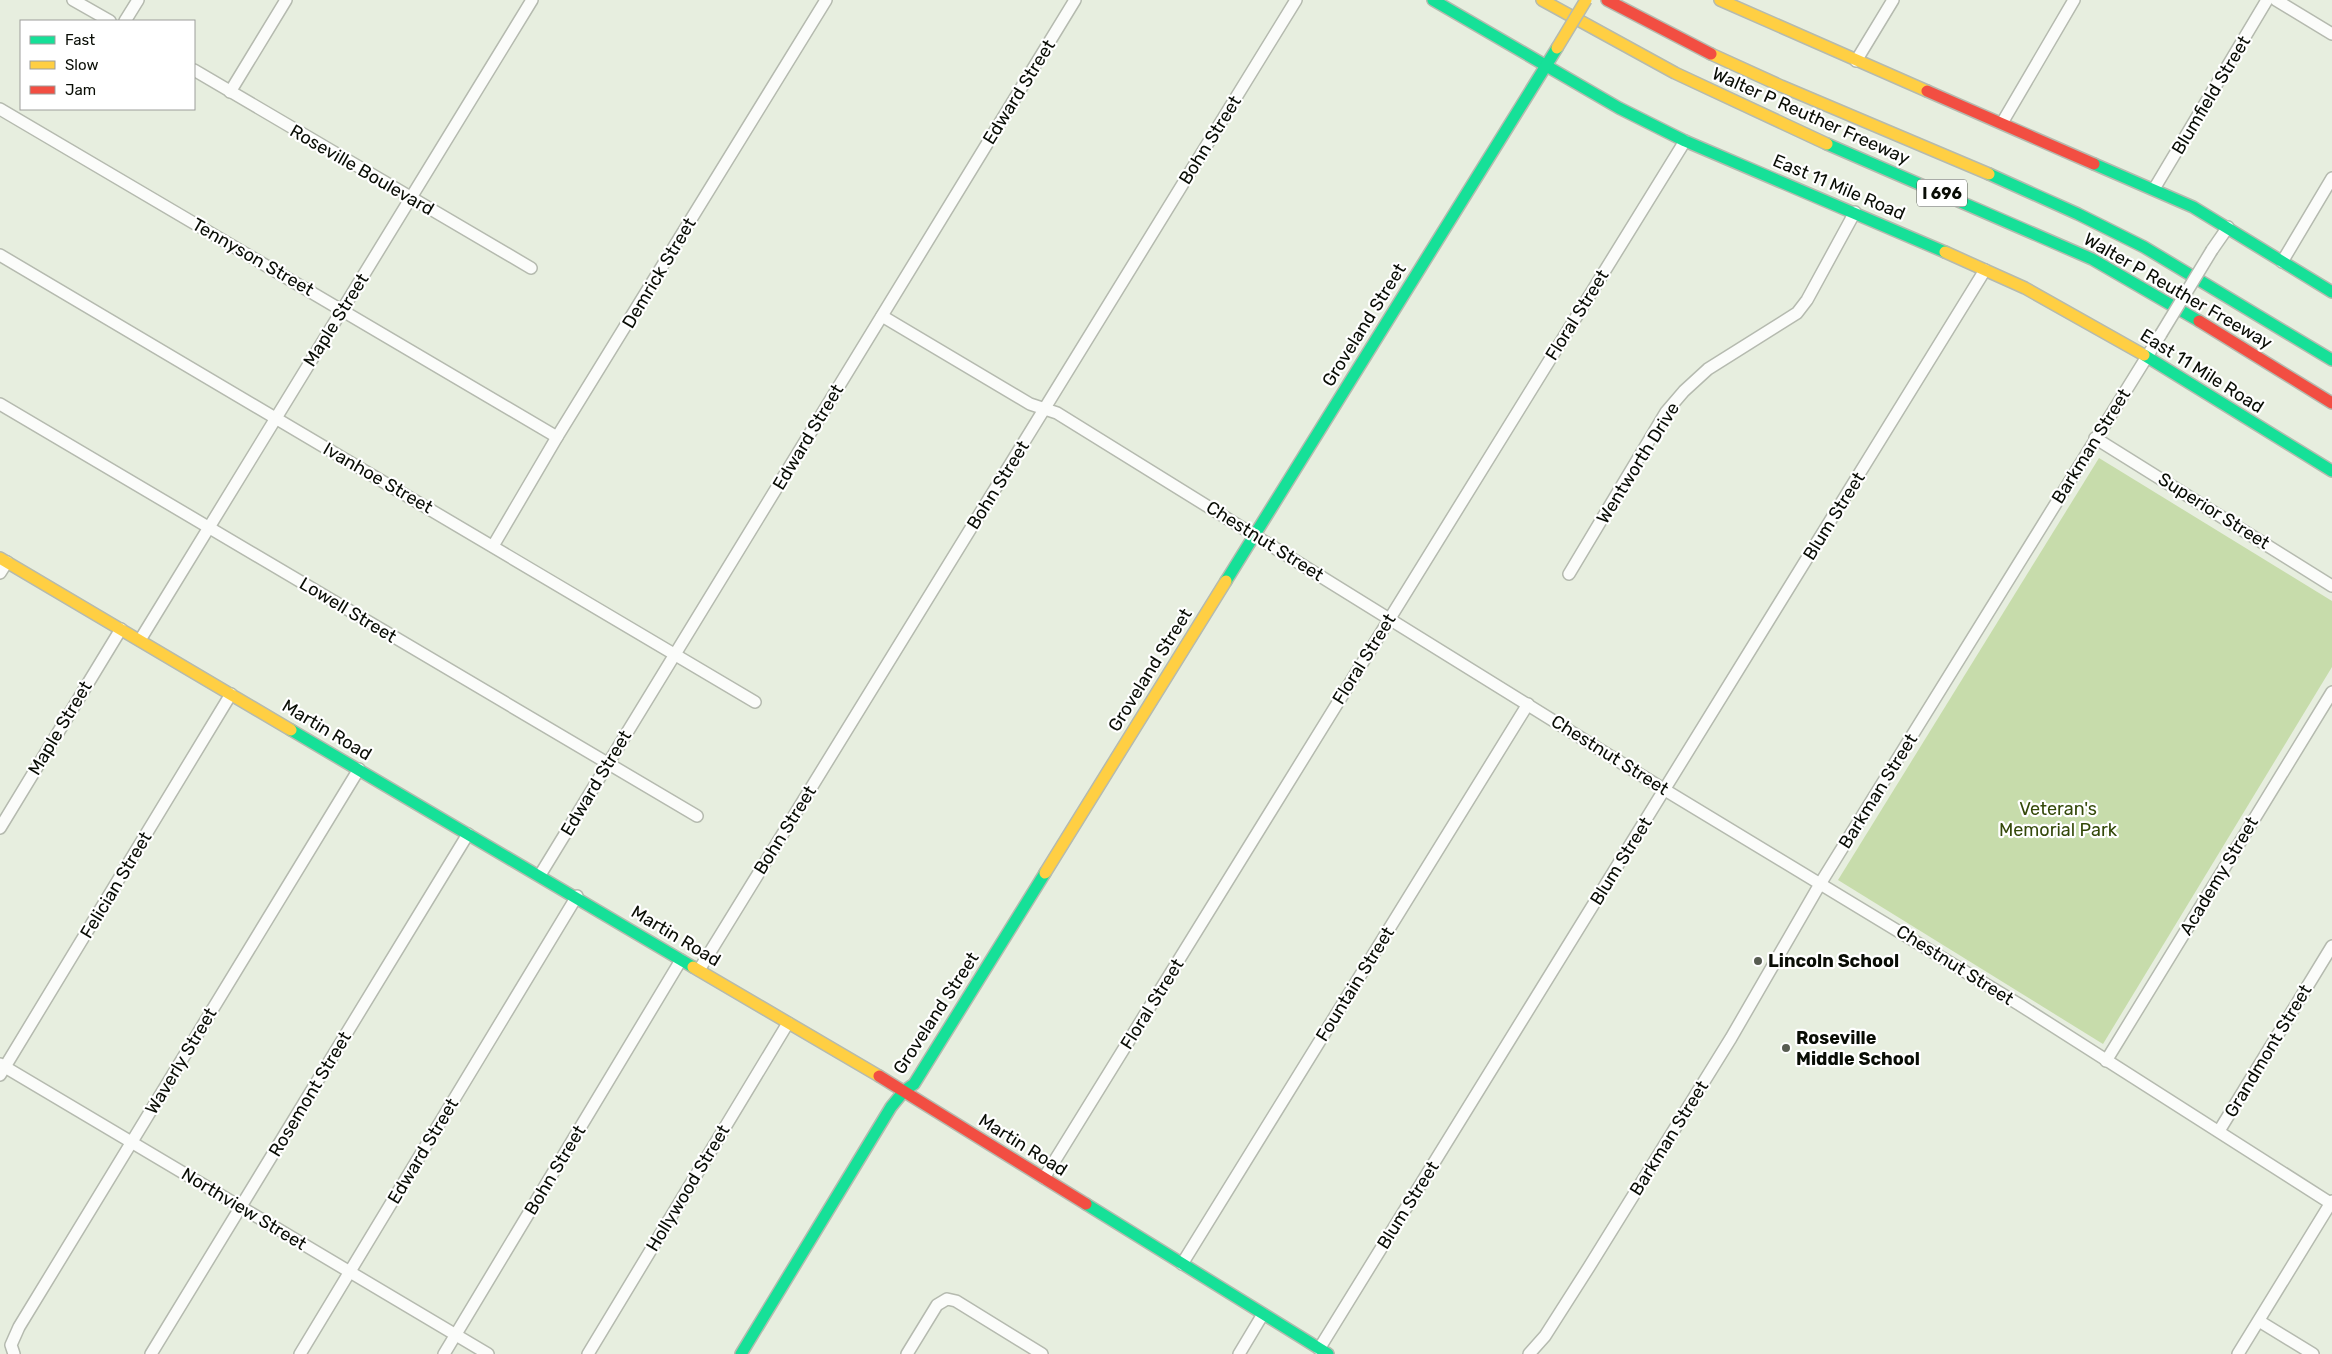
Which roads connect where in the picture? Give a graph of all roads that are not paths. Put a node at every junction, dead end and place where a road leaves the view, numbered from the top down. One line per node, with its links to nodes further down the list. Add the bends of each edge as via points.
1 (73, 0): 18 (street)
2 (138, 0): 19 (street)
3 (286, 0): 24 (street)
4 (532, 0): 30 (street, Maple Street)
5 (826, 0): 46 (street, Demrick Street)
6 (1075, 0): 39 (street, Edward Street)
7 (1296, 0): 44 (street, Bohn Street)
8 (1434, 0): 22 (main road, East 11 Mile Road)
9 (1542, 0): 42 (main road, Walter P Reuther Freeway / I 696, via 1600,35 1715,94 2092,259)
10 (1586, 0): 22 (main road, Groveland Street, bridge)
11 (1607, 0): 41 (main road, Walter P Reuther Freeway / I 696, via 1725,61 2042,197 2117,233 2183,269)
12 (1720, 0): 17 (main road)
13 (1893, 0): 21 (street)
14 (2074, 0): 26 (street)
15 (2267, 0): 29 (street, Blumfield Street)
16 (2276, 0): 20 (street)
17 (1735, 3): 21 (main road)
18 (108, 20)
19 (126, 20)
20 (2332, 34)
21 (1856, 61): 26 (main road)
22 (1545, 66): 27 (main road, East 11 Mile Road); 50 (main road, Groveland Street)
23 (195, 71): 24 (street, Roseville Boulevard)
24 (230, 92): 30 (street, Roseville Boulevard)
25 (0, 109): 38 (street, Tennyson Street)
26 (2002, 122): 29 (main road)
27 (1685, 141): 31 (main road, East 11 Mile Road); 56 (street, Floral Street)
28 (2332, 178): 34 (street)
29 (2154, 190): 32 (main road, via 2193,207)
30 (410, 198): 35 (street, Roseville Boulevard); 38 (street, Maple Street)
31 (1855, 212): 36 (main road, East 11 Mile Road); 54 (street, Wentworth Drive, via 1797,313 1708,369 1666,412)
32 (2228, 228): 34 (main road); 40 (street, Barkman Street, bridge)
33 (0, 255): 45 (street, Ivanhoe Street)
34 (2282, 262): 37 (main road)
35 (531, 268)
36 (1985, 270): 40 (main road, East 11 Mile Road, via 2057,304); 66 (street, Blum Street)
37 (2332, 292)
38 (342, 310): 45 (street, Maple Street); 46 (street, Tennyson Street)
39 (882, 316): 44 (street, Chestnut Street, via 1030,404); 59 (street, Edward Street)
40 (2147, 357): 47 (street, Barkman Street); 48 (main road, East 11 Mile Road)
41 (2332, 360)
42 (2332, 402)
43 (0, 404): 49 (street, Lowell Street)
44 (1045, 409): 50 (street, Chestnut Street, via 1057,413); 75 (street, Bohn Street)
45 (275, 419): 49 (street, Maple Street); 51 (street, Ivanhoe Street)
46 (557, 437): 51 (street, Demrick Street)
47 (2095, 438): 55 (street, Superior Street); 71 (street, Barkman Street)
48 (2332, 471)
49 (208, 527): 58 (street, Maple Street); 64 (street, Lowell Street)
50 (1255, 535): 56 (street, Chestnut Street); 79 (main road, Groveland Street, via 914,1084)
51 (494, 546): 59 (street, Ivanhoe Street)
52 (4, 560): 53 (street); 57 (main road, Martin Road)
53 (0, 573)
54 (1569, 574)
55 (2332, 586)
56 (1390, 618): 63 (street, Chestnut Street); 82 (street, Floral Street)
57 (121, 629): 58 (main road, Martin Road); 68 (street, Maple Street)
58 (140, 640): 61 (main road, Martin Road)
59 (676, 654): 62 (street, Ivanhoe Street); 64 (street, Edward Street)
60 (2332, 692): 77 (street, Academy Street)
61 (231, 694): 65 (main road, Martin Road); 78 (street, Felician Street)
62 (755, 702)
63 (1528, 704): 66 (street, Chestnut Street); 85 (street, Fountain Street)
64 (607, 763): 67 (street, Lowell Street); 70 (street, Edward Street)
65 (358, 769): 69 (main road, Martin Road); 81 (street, Waverly Street)
66 (1666, 790): 71 (street, Chestnut Street); 90 (street, Blum Street)
67 (697, 816)
68 (0, 828)
69 (468, 834): 70 (main road, Martin Road); 84 (street, Rosemont Street)
70 (540, 875): 72 (main road, Martin Road)
71 (1820, 884): 77 (street, Chestnut Street); 101 (street, Barkman Street, via 1731,1038 1545,1336)
72 (577, 896): 74 (main road, Martin Road); 86 (street, Edward Street)
73 (2332, 946): 80 (street, Grandmont Street)
74 (681, 960): 75 (main road, Martin Road); 89 (street, Bohn Street)
75 (699, 970): 76 (main road, Martin Road)
76 (788, 1023): 79 (main road, Martin Road); 96 (street, Hollywood Street)
77 (2106, 1061): 80 (street, Chestnut Street)
78 (2, 1069): 81 (street, Northview Street)
79 (904, 1091): 82 (main road, Martin Road); 97 (main road, Groveland Street, via 890,1107)
80 (2219, 1131): 83 (street, Chestnut Street)
81 (132, 1142): 84 (street, Northview Street); 91 (street, Waverly Street, via 16,1334 11,1345)
82 (1044, 1178): 85 (main road, Martin Road)
83 (2332, 1202): 88 (street)
84 (241, 1207): 86 (street, Northview Street); 92 (street, Rosemont Street)
85 (1182, 1264): 87 (main road, Martin Road)
86 (350, 1272): 89 (street, Northview Street); 93 (street, Edward Street)
87 (1263, 1314): 90 (main road, Martin Road); 100 (street)
88 (2259, 1321): 102 (street); 103 (street)
89 (456, 1335): 94 (street, Bohn Street); 95 (street, Northview Street)
90 (1323, 1351)
91 (14, 1354)
92 (152, 1354)
93 (300, 1354)
94 (444, 1354)
95 (488, 1354)
96 (588, 1354)
97 (741, 1354)
98 (907, 1354): 99 (street, via 937,1305 944,1300 956,1301)
99 (1042, 1354)
100 (1239, 1354)
101 (1529, 1354)
102 (2238, 1354)
103 (2313, 1354)

